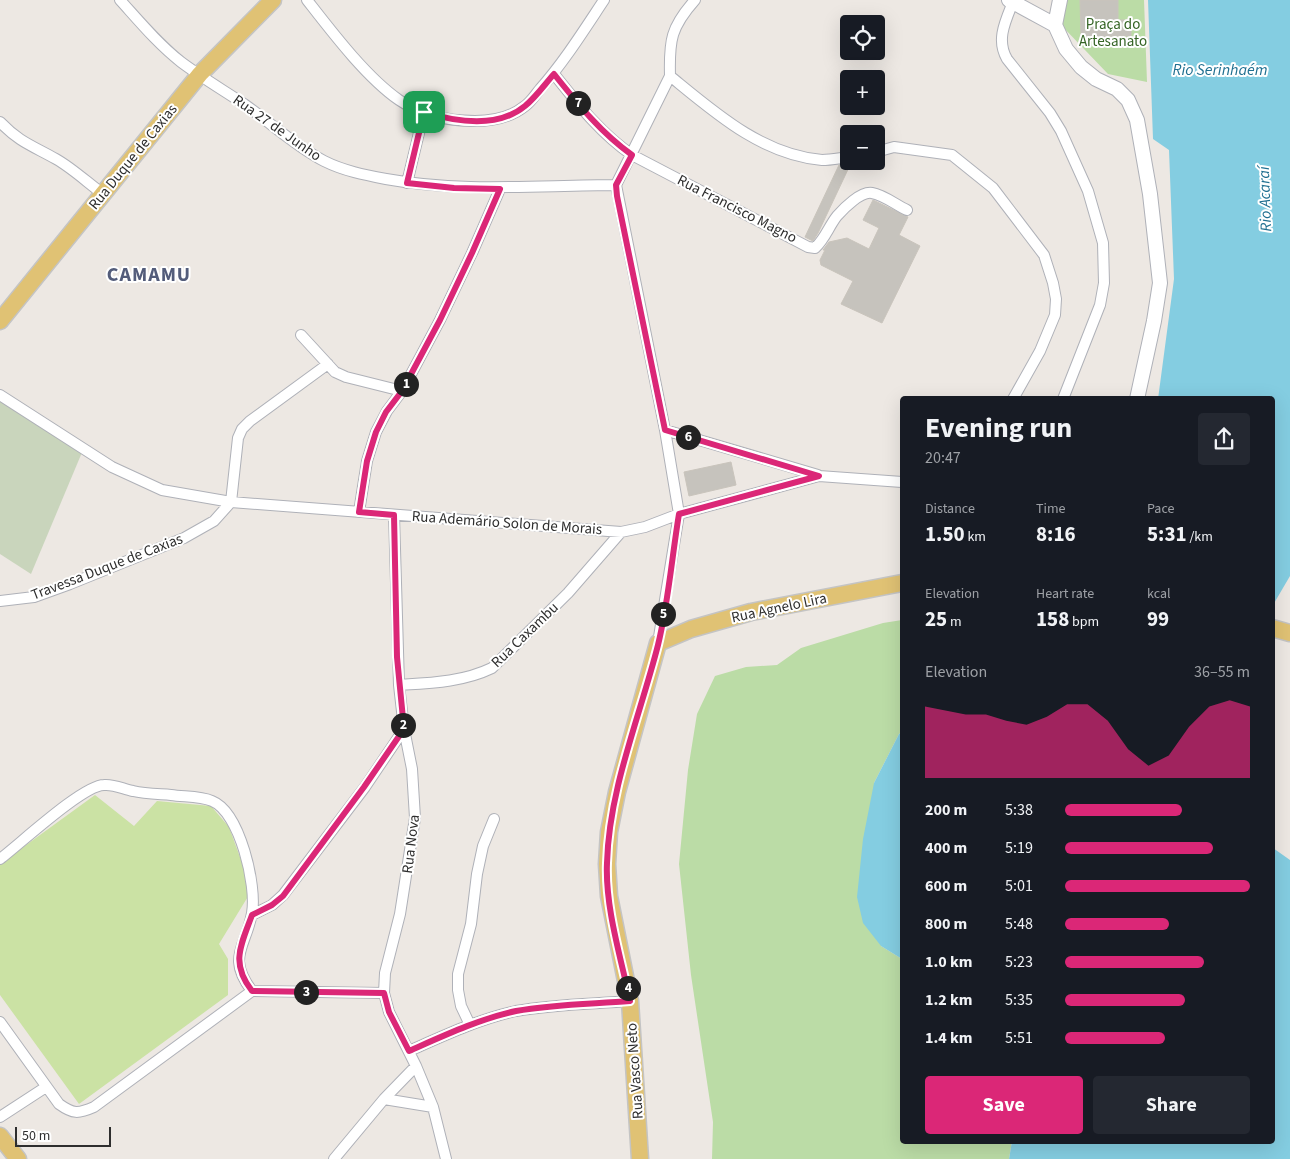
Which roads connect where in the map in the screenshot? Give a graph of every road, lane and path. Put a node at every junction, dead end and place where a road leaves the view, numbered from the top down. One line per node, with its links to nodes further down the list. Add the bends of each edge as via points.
1 (120, 0): 9 (street, Rua 27 de Junho, via 166,49)
2 (273, 0): 9 (main road, Rua Duque de Caxias)
3 (307, 0): 12 (street, via 359,63 399,100)
4 (604, 0): 10 (street)
5 (695, 0): 11 (street, via 674,29 669,57)
6 (1060, 0): 8 (street)
7 (1011, 1): 8 (street); 28 (street, via 1003,27 1002,50 1062,131 1088,191 1103,243 1104,283 1100,305)
8 (1055, 25): 29 (street, via 1066,49 1081,67 1117,89 1128,100 1136,120 1152,204 1160,283)
9 (200, 74): 17 (street, Rua 27 de Junho, via 324,161 342,169); 20 (main road, Rua Duque de Caxias)
10 (554, 74): 12 (street, via 526,105 499,119 463,121); 15 (street, via 596,125)
11 (670, 76): 15 (street); 16 (street, via 747,134 790,153 822,160)
12 (424, 112): 17 (street)
13 (0, 122): 20 (street, via 19,140 56,159)
14 (885, 150): 27 (street, via 894,147 952,155 994,188 1044,255 1056,299 1054,314 1040,351)
15 (632, 155): 18 (street); 21 (street, Rua Francisco Magno, via 808,247 815,248 837,216 869,192)
16 (840, 158)
17 (407, 183): 19 (street, Rua 27 de Junho)
18 (616, 185): 19 (street, Rua 27 de Junho); 30 (street, Rua Vasco Neto)
19 (500, 189): 25 (street, via 472,253)
20 (103, 194): 22 (main road, Rua Duque de Caxias)
21 (907, 210)
22 (0, 321)
23 (301, 336): 24 (street)
24 (328, 364): 25 (street, via 346,377); 33 (street, via 242,429)
25 (402, 391): 34 (street, via 376,432 367,461)
26 (0, 395): 33 (street, Rua Ademário Solon de Morais, via 126,475 162,490)
27 (1015, 396)
28 (1064, 396)
29 (1138, 396)
30 (665, 430): 31 (street); 35 (street, Rua Vasco Neto)
31 (819, 476): 32 (street); 35 (street, Rua Ademário Solon de Morais)
32 (900, 482)
33 (231, 502): 34 (street, Rua Ademário Solon de Morais); 39 (street, Travessa Duque de Caxias, via 214,521 152,552 34,597)
34 (359, 512): 36 (street, Rua Ademário Solon de Morais)
35 (679, 514): 37 (street, Rua Ademário Solon de Morais, via 645,528); 42 (street, Rua Vasco Neto)
36 (394, 515): 37 (street, Rua Ademário Solon de Morais); 43 (street, Rua Nova)
37 (621, 532): 43 (street, Rua Caxambu, via 568,593 492,668 457,680)
38 (900, 583): 42 (main road, Rua Agnelo Lira, via 751,612 690,629)
39 (0, 601)
40 (1275, 629): 41 (main road)
41 (1290, 634)
42 (658, 643): 50 (main road, Rua Vasco Neto, via 617,792 607,856 609,896)
43 (399, 685): 44 (street, Rua Nova)
44 (404, 729): 47 (street, via 283,896); 49 (street, Rua Nova, via 412,768 415,818 402,906 385,973)
45 (494, 819): 52 (street, via 483,846 471,924 458,974 461,1006)
46 (0, 859): 47 (street, via 80,795 102,784 212,801 224,808 240,840 254,897)
47 (252, 915): 48 (street, via 238,955 240,970)
48 (252, 991): 49 (street); 55 (street, via 94,1107 81,1113 69,1111)
49 (384, 993): 53 (street, Rua Nova, via 389,1012)
50 (630, 1001): 52 (street, via 546,1007); 63 (main road, Rua Vasco Neto)
51 (0, 1022): 55 (street)
52 (470, 1025): 53 (street)
53 (409, 1051): 54 (street, Rua Nova)
54 (416, 1066): 56 (street); 57 (street, Rua Nova)
55 (46, 1087): 58 (street)
56 (384, 1099): 57 (street); 61 (street)
57 (433, 1107): 62 (street, Rua Nova)
58 (0, 1117)
59 (0, 1136): 60 (main road)
60 (18, 1159)
61 (334, 1159)
62 (446, 1159)
63 (640, 1159)

